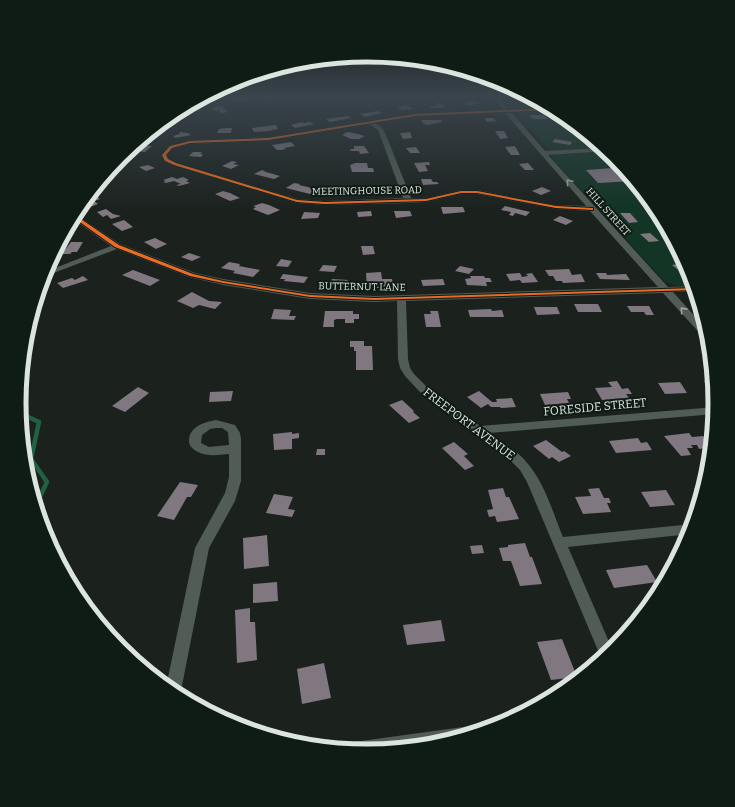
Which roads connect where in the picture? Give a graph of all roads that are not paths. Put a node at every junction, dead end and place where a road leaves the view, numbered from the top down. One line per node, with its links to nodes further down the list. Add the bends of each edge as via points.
1 (300, 134): 6 (street, MEETINGHOUSE ROAD, via 268,139 190,142 171,147 164,155 166,160 175,164 296,201)
2 (382, 134): 6 (street)
3 (526, 134): 5 (street, HILL STREET)
4 (597, 150): 5 (street)
5 (543, 153): 7 (street, HILL STREET, one-way to 5)
6 (408, 201): 7 (street, MEETINGHOUSE ROAD, via 477,192 556,206)
7 (592, 209): 12 (street, HILL STREET)
8 (80, 220): 9 (street, BUTTERNUT LANE)
9 (118, 246): 10 (street); 13 (street, BUTTERNUT LANE, via 192,275 251,288 310,296)
10 (52, 273)
11 (689, 289): 12 (street, BUTTERNUT LANE)
12 (666, 291): 13 (street, BUTTERNUT LANE); 14 (street, HILL STREET, one-way to 12)
13 (401, 298): 16 (street, FREEPORT AVENUE, via 405,368 424,390)
14 (700, 328)
15 (709, 411): 16 (street, FORESIDE STREET)
16 (478, 430): 19 (street, FREEPORT AVENUE, via 524,467)
17 (235, 449): 21 (street, via 234,486 202,548)
18 (685, 530): 19 (street)
19 (560, 543): 20 (street, FREEPORT AVENUE)
20 (605, 649)
21 (175, 685)

